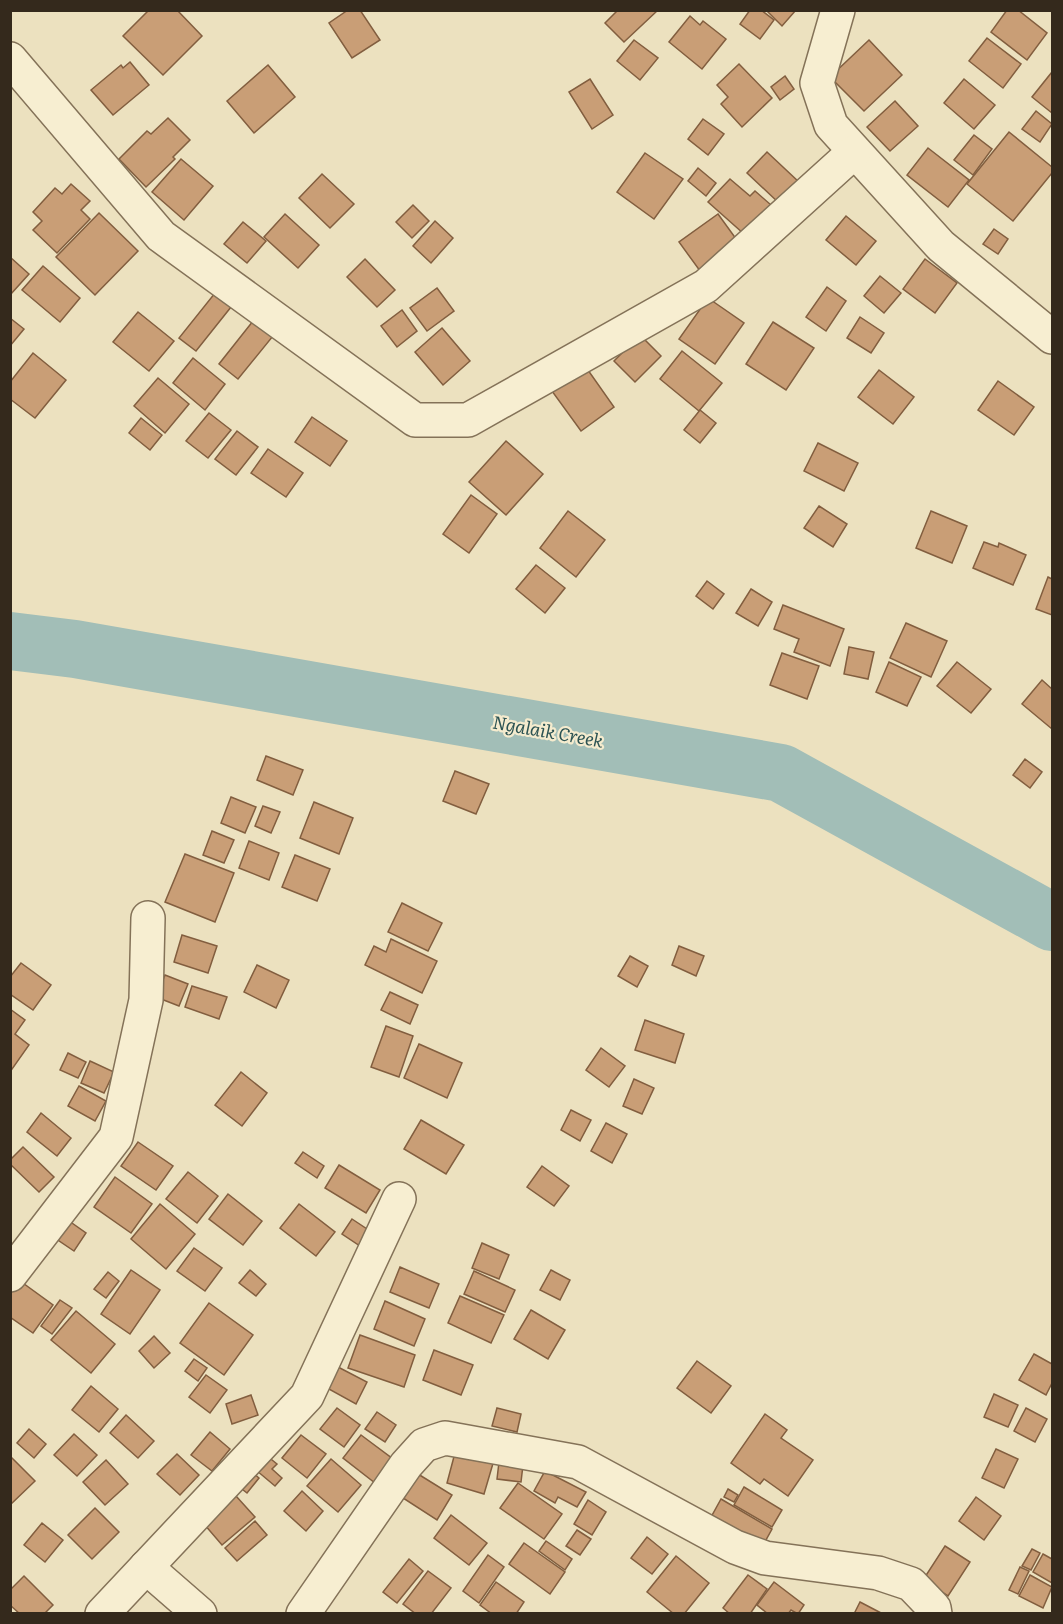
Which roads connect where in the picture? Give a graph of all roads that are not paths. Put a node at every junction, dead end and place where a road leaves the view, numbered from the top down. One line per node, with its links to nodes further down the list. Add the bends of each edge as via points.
1 (838, 10): 3 (street, via 817,83 831,125)
2 (10, 59): 3 (street, via 161,236 416,420 468,420 706,286)
3 (854, 152): 4 (street, via 941,246)
4 (1053, 337)
5 (148, 918): 7 (street, via 147,1000 116,1137)
6 (399, 1199): 8 (street, via 307,1396)
7 (10, 1275)
8 (146, 1567): 9 (street); 10 (street)
9 (102, 1614)
10 (200, 1614)
11 (303, 1614): 12 (street, via 406,1465 424,1445 445,1438 578,1462 735,1547 765,1558 878,1573 911,1584)
12 (935, 1614)

